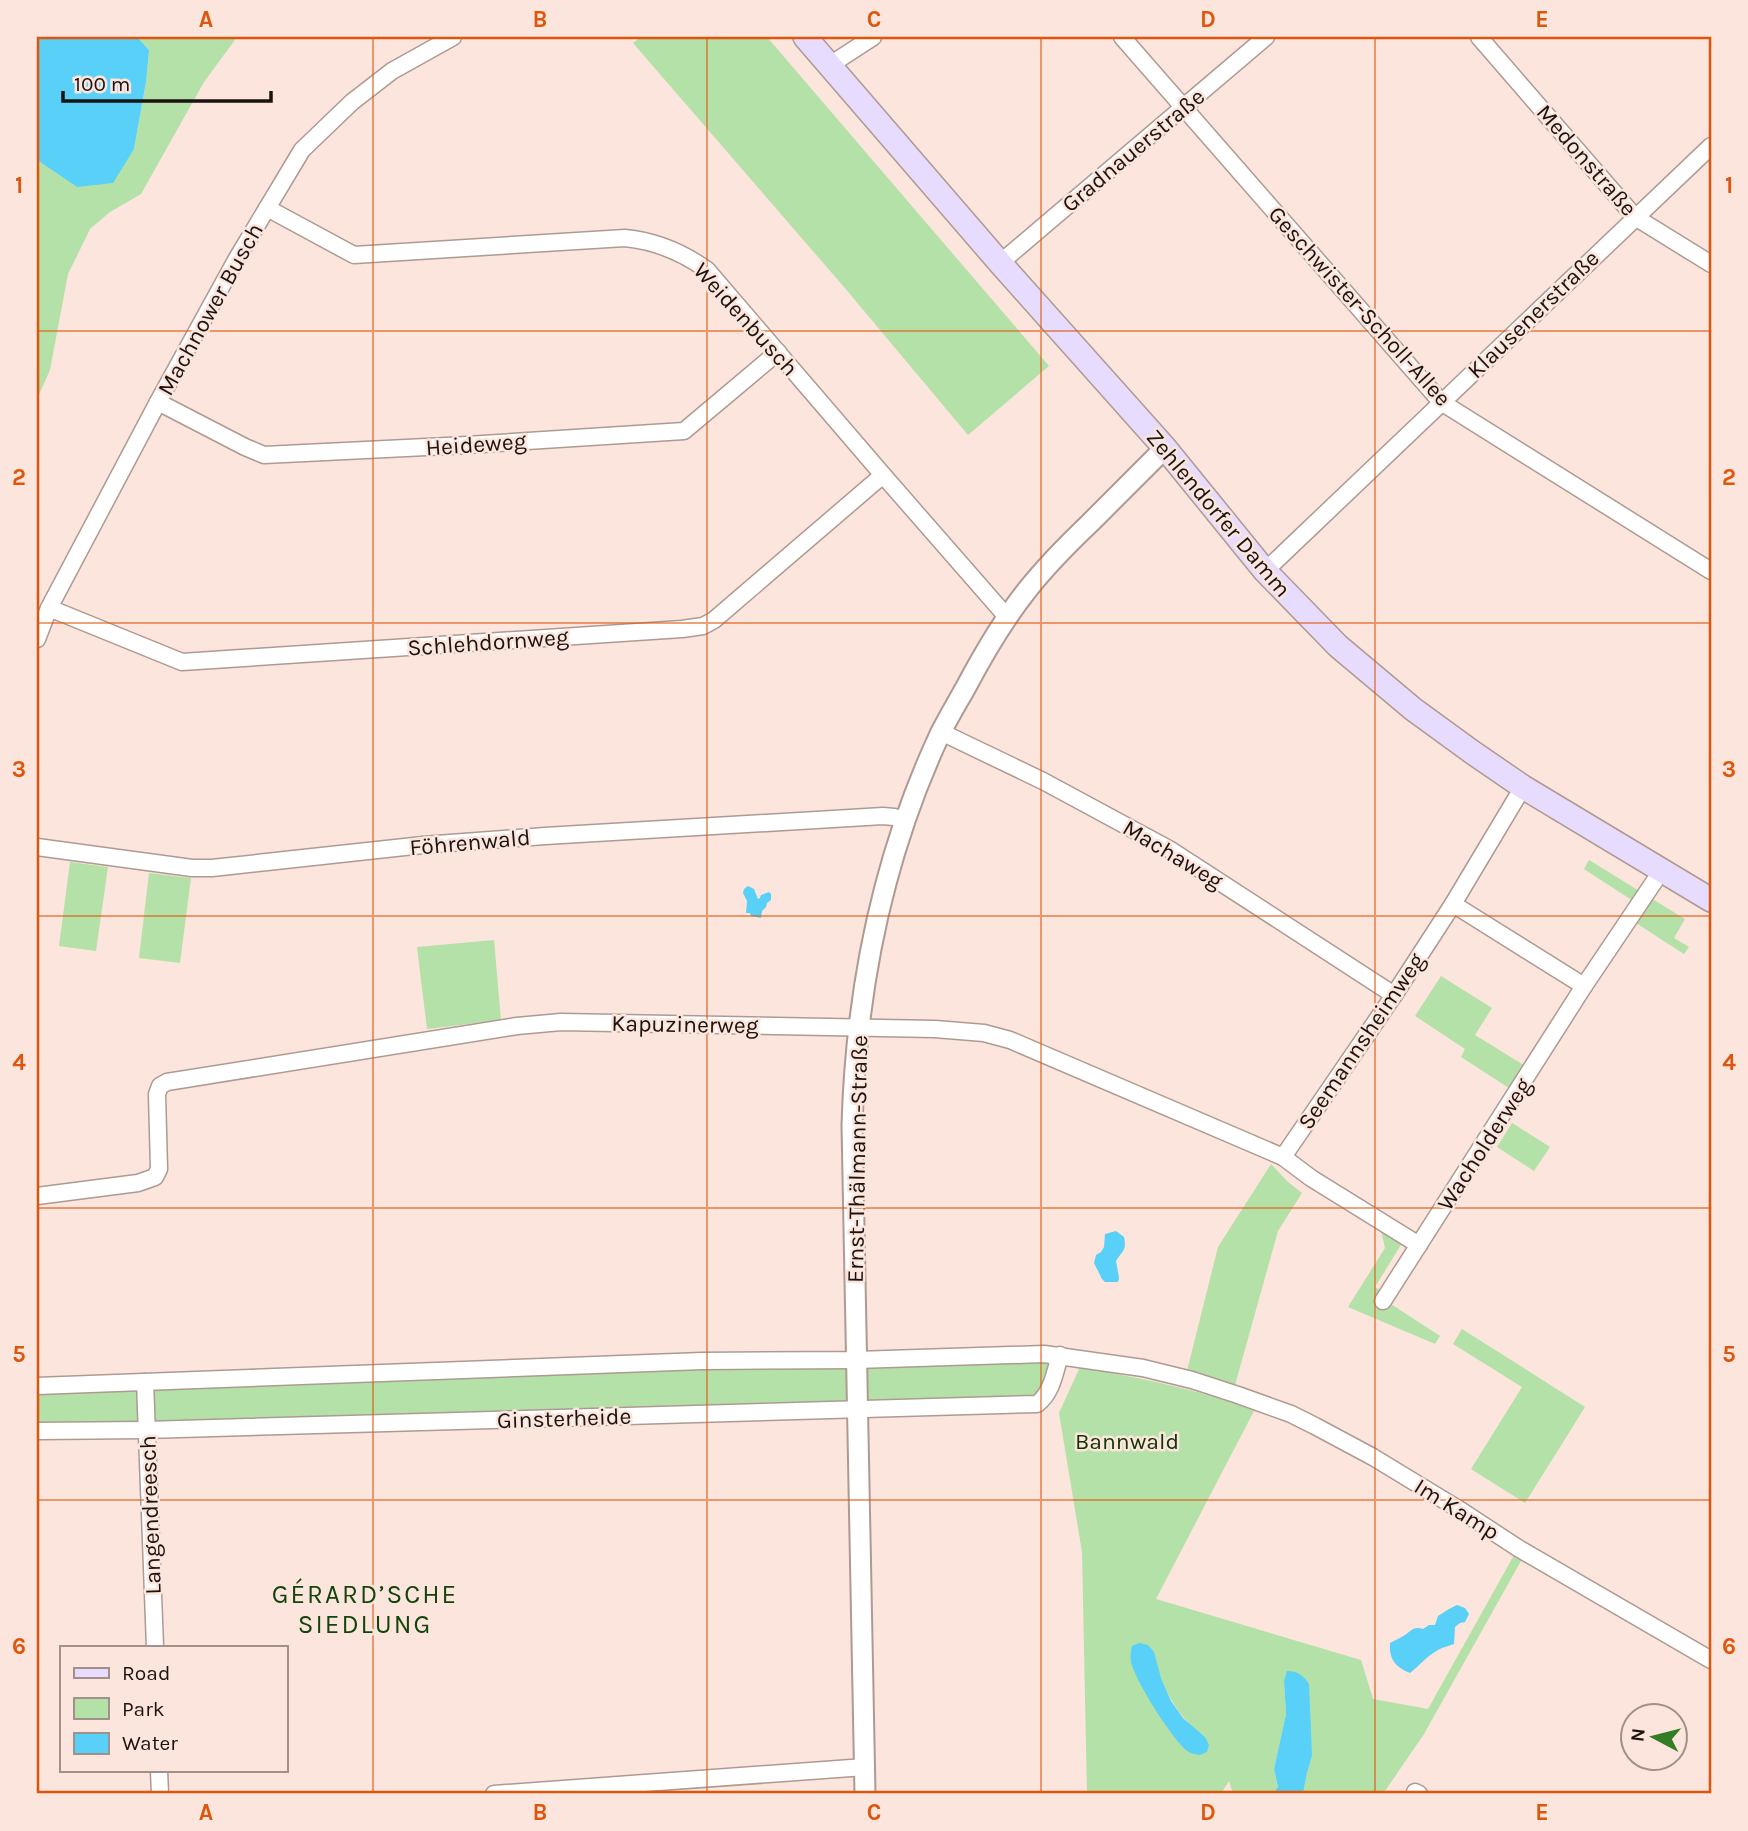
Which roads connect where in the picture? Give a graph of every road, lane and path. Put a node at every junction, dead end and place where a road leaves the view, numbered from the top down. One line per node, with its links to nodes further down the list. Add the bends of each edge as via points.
1 (453, 37): 10 (street, Machnower Busch, via 392,71 352,102 302,150)
2 (805, 37): 7 (main road, Zehlendorfer Damm)
3 (873, 37): 7 (street)
4 (1122, 37): 8 (street, Geschwister-Scholl-Allee)
5 (1266, 37): 8 (street, Gradnauerstraße)
6 (1479, 37): 11 (street, Medonstraße)
7 (830, 65): 12 (main road, Zehlendorfer Damm)
8 (1183, 107): 12 (street, Gradnauerstraße); 16 (street, Geschwister-Scholl-Allee)
9 (1711, 146): 11 (street, Klausenerstraße)
10 (267, 208): 14 (street, Weidenbusch, via 354,255 625,238 663,245 707,270); 15 (street, Machnower Busch)
11 (1635, 217): 13 (street, Medonstraße); 16 (street, Klausenerstraße)
12 (1000, 263): 17 (main road, Zehlendorfer Damm)
13 (1711, 264)
14 (778, 352): 15 (street, Heideweg, via 684,431 264,455); 18 (street, Weidenbusch)
15 (158, 402): 21 (street, Machnower Busch)
16 (1441, 402): 19 (street, Klausenerstraße); 20 (street, Geschwister-Scholl-Allee)
17 (1165, 448): 19 (main road, Zehlendorfer Damm); 22 (street, Ernst-Thälmann-Straße, via 1049,563)
18 (883, 475): 21 (street, Schlehdornweg, via 703,626 181,662); 22 (street, Weidenbusch)
19 (1265, 571): 25 (main road, Zehlendorfer Damm, via 1338,646 1413,709)
20 (1711, 571)
21 (49, 608): 23 (street, Machnower Busch)
22 (1007, 617): 24 (street, Ernst-Thälmann-Straße)
23 (37, 639)
24 (941, 732): 26 (street, Ernst-Thälmann-Straße); 32 (street, Machaweg, via 1147,836)
25 (1524, 787): 28 (main road, Zehlendorfer Damm); 30 (street, Seemannsheimweg)
26 (905, 820): 27 (street, Föhrenwald, via 883,816 545,836 212,868); 33 (street, Ernst-Thälmann-Straße, via 878,920)
27 (37, 847)
28 (1662, 870): 29 (main road, Zehlendorfer Damm); 31 (street, Wacholderweg)
29 (1711, 900)
30 (1453, 904): 31 (street); 32 (street, Seemannsheimweg)
31 (1584, 986): 36 (street, Wacholderweg)
32 (1394, 995): 34 (street, Seemannsheimweg)
33 (858, 1026): 34 (street, Kapuzinerweg, via 956,1030 1010,1040); 35 (street, Kapuzinerweg, via 561,1022 167,1082 157,1094 159,1169 155,1177); 39 (street, Ernst-Thälmann-Straße, via 852,1125)
34 (1283, 1157): 36 (street)
35 (37, 1196)
36 (1419, 1245): 37 (street, Wacholderweg)
37 (1383, 1301)
38 (1060, 1355): 39 (street); 42 (street, Ginsterheide, via 1052,1383 1037,1404); 46 (street, Im Kamp, via 1192,1380 1315,1426)
39 (856, 1360): 40 (street, via 702,1361); 42 (street, Ernst-Thälmann-Straße)
40 (145, 1382): 41 (street); 43 (street, Langendreesch)
41 (37, 1385)
42 (857, 1409): 43 (street, Ginsterheide); 47 (street, Ernst-Thälmann-Straße)
43 (146, 1430): 44 (street, Ginsterheide); 45 (street, Langendreesch)
44 (37, 1432)
45 (155, 1646)
46 (1711, 1660)
47 (865, 1767): 50 (street); 51 (street, Ernst-Thälmann-Straße)
48 (159, 1772): 49 (street)
49 (160, 1794)
50 (494, 1794)
51 (865, 1794)

